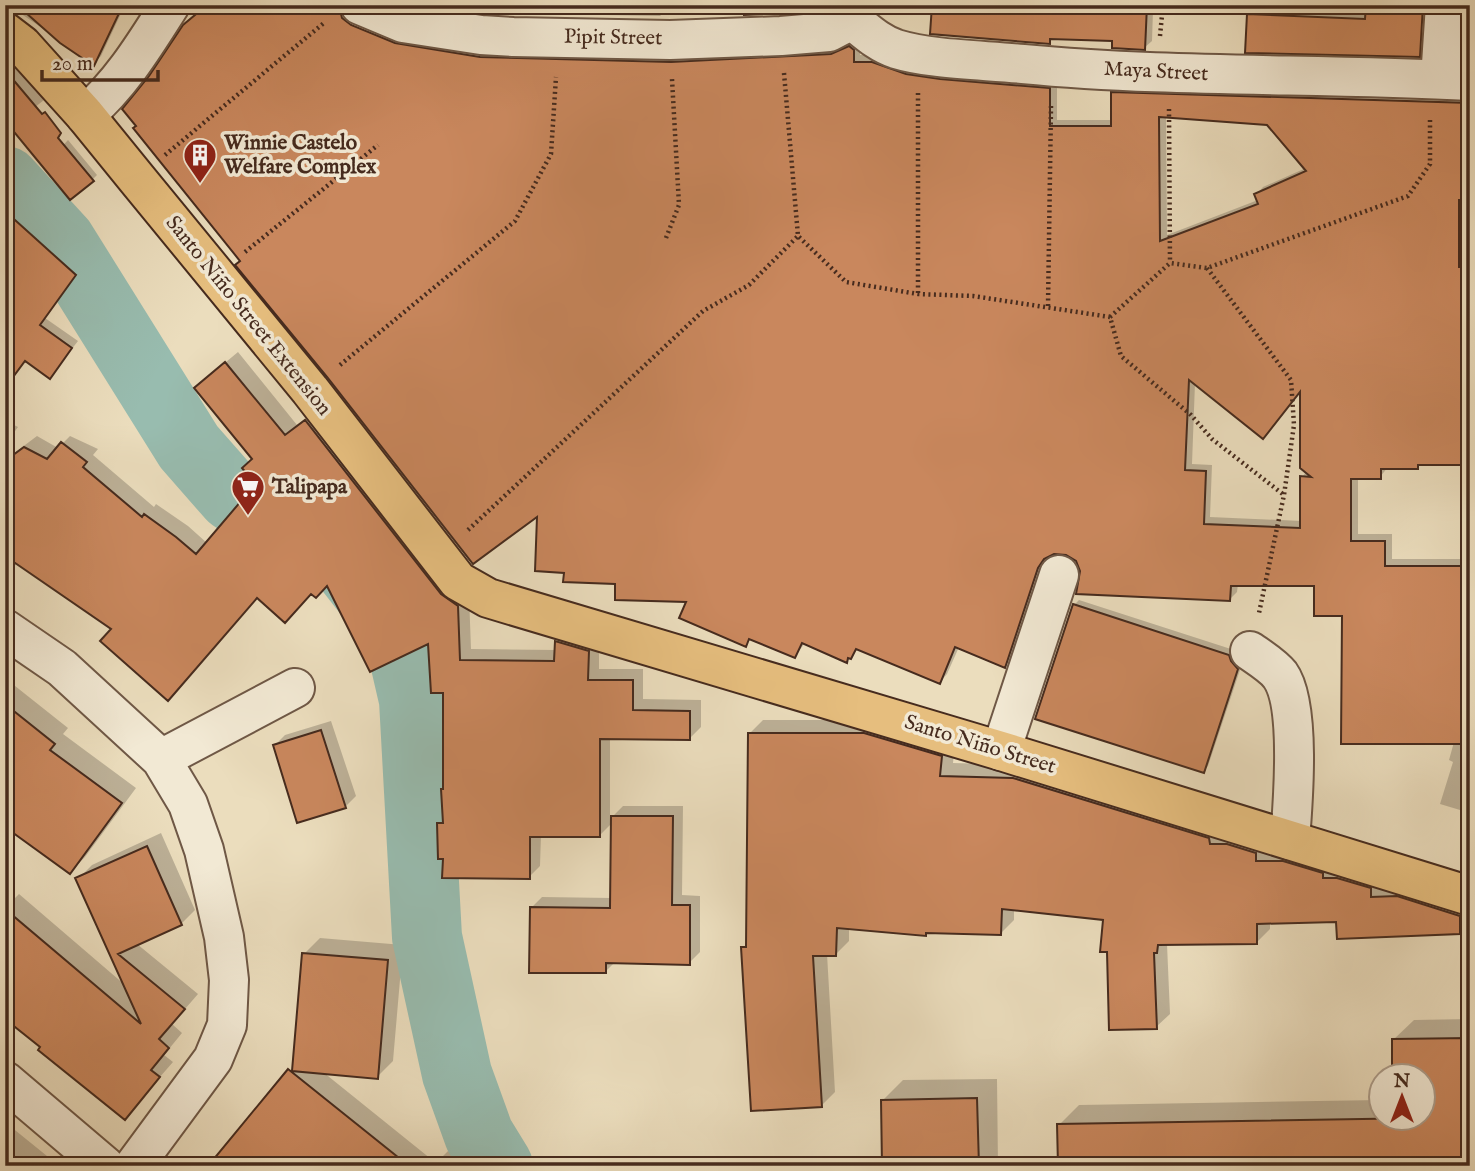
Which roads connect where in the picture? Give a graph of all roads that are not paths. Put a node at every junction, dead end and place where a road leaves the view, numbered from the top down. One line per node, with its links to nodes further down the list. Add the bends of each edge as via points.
1 (170, 5): 7 (street, via 132,66)
2 (1445, 5): 6 (street)
3 (347, 10): 4 (street, Pipit Street, via 481,35 670,40 830,33)
4 (852, 12): 6 (street, Maya Street, via 876,40 918,54 1169,74)
5 (5, 32): 7 (main road, Santo Niño Street Extension)
6 (1455, 80)
7 (85, 115): 9 (main road, Santo Niño Street Extension, via 458,580)
8 (1059, 575): 13 (street)
9 (488, 598): 13 (main road, Santo Niño Street)
10 (5, 629): 14 (street, via 62,668)
11 (1251, 651): 15 (street, via 1279,673 1292,703)
12 (295, 688): 14 (street)
13 (1001, 751): 15 (main road, Santo Niño Street)
14 (161, 759): 19 (street, via 188,804 204,850 224,937 229,980 227,1025 213,1059)
15 (1290, 840): 16 (main road, Santo Niño Street)
16 (1470, 896)
17 (5, 1081): 18 (street)
18 (105, 1166)
19 (134, 1166)

